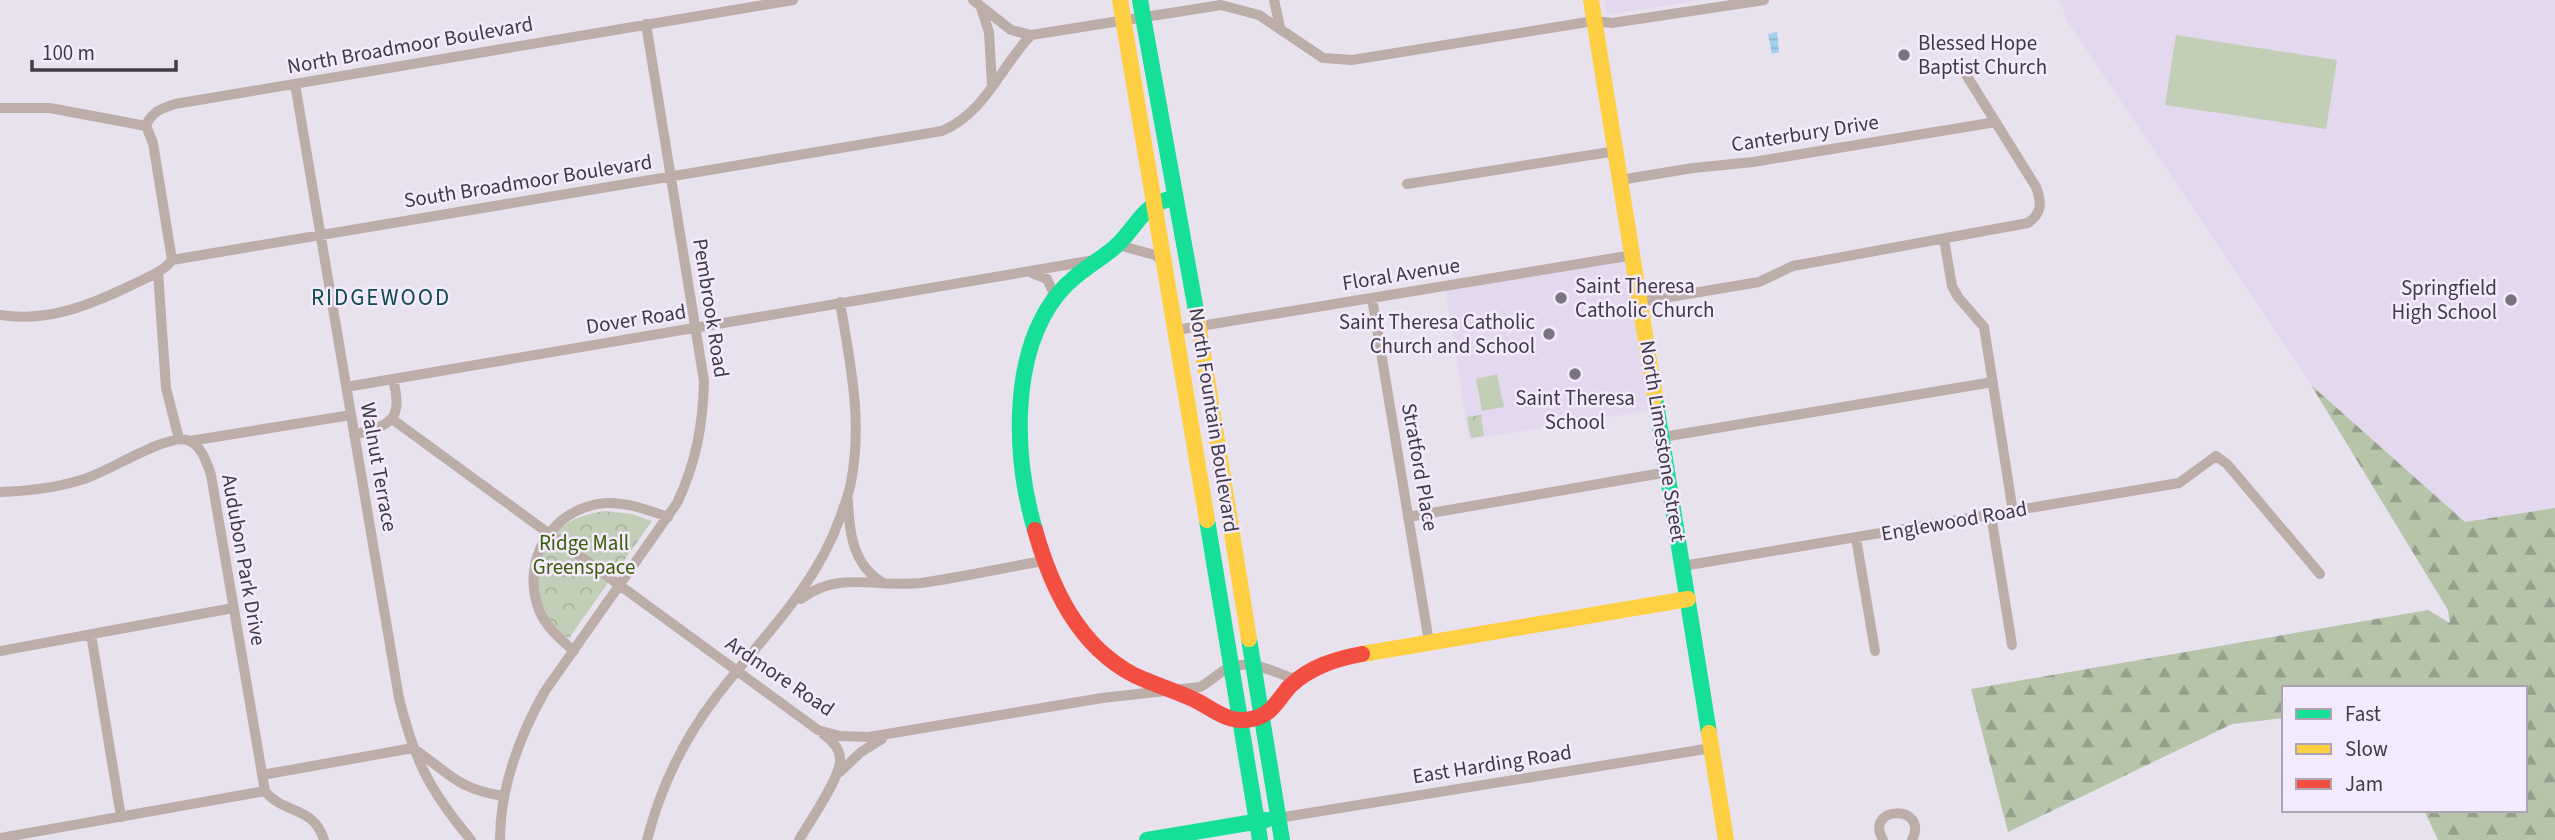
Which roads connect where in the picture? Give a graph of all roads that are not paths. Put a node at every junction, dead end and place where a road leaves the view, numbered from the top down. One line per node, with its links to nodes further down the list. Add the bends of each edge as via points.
1 (793, 0): 12 (street, North Broadmoor Boulevard)
2 (1120, 0): 10 (street, North Fountain Boulevard)
3 (1140, 0): 9 (street, North Fountain Boulevard)
4 (1274, 0): 13 (street)
5 (1591, 0): 11 (street, North Limestone Street)
6 (1764, 0): 11 (street, via 1612,23)
7 (1225, 3): 9 (street); 13 (street)
8 (977, 4): 14 (street, via 1011,30); 17 (street, via 989,32)
9 (1144, 18): 10 (street); 25 (street, North Fountain Boulevard)
10 (1124, 21): 14 (street); 26 (street, North Fountain Boulevard)
11 (1594, 21): 13 (street, via 1352,60 1323,58); 21 (street, North Limestone Street)
12 (646, 24): 16 (street, North Broadmoor Boulevard); 22 (street, Pembrook Road)
13 (1280, 27)
14 (1031, 35): 17 (street, South Broadmoor Boulevard)
15 (1965, 73): 19 (street)
16 (295, 84): 20 (street, North Broadmoor Boulevard, via 165,107 152,115); 27 (street, Walnut Terrace)
17 (992, 84): 22 (street, South Broadmoor Boulevard, via 969,116 942,131)
18 (0, 108): 20 (street, via 50,108)
19 (1996, 122): 23 (street, Canterbury Drive); 28 (street, via 2036,187 2040,198 2037,216 2028,223)
20 (146, 126): 31 (street, via 153,143)
21 (1616, 151): 23 (street, North Limestone Street); 24 (street)
22 (671, 177): 27 (street, South Broadmoor Boulevard); 42 (street, Pembrook Road)
23 (1620, 180): 30 (street, North Limestone Street)
24 (1406, 184)
25 (1175, 198): 26 (street); 41 (street, North Fountain Boulevard)
26 (1154, 203): 29 (street); 33 (street, North Fountain Boulevard)
27 (321, 235): 31 (street, South Broadmoor Boulevard); 46 (street, Walnut Terrace)
28 (1944, 239): 38 (street, via 1793,266 1759,282); 45 (street, via 1952,286 1984,327)
29 (1118, 245): 32 (street); 33 (street)
30 (1633, 255): 36 (street, Floral Avenue); 38 (street, North Limestone Street)
31 (172, 260): 34 (street)
32 (1098, 260): 35 (street, Dover Road); 39 (street)
33 (1165, 262): 43 (street, North Fountain Boulevard)
34 (158, 272): 40 (street, via 64,312); 51 (street, Audubon Park Drive, via 166,388)
35 (1027, 272): 37 (street, Dover Road); 39 (street, via 1047,279 1053,292)
36 (1371, 298): 41 (street, Floral Avenue); 58 (street, Stratford Place)
37 (840, 302): 42 (street, Dover Road); 54 (street, via 856,411)
38 (1640, 302): 50 (street, North Limestone Street)
39 (1050, 303): 61 (street, via 1030,353 1020,417 1022,470)
40 (0, 315)
41 (1199, 326): 43 (street, Floral Avenue); 75 (street, North Fountain Boulevard)
42 (696, 328): 44 (street, Dover Road); 57 (street, Pembrook Road, via 704,381 701,435 689,479)
43 (1176, 330): 76 (street, North Fountain Boulevard)
44 (393, 379): 46 (street, Dover Road); 48 (street, via 397,410)
45 (1993, 382): 50 (street); 55 (street)
46 (346, 387): 47 (street, Walnut Terrace)
47 (351, 415): 49 (street, Walnut Terrace); 51 (street)
48 (393, 419): 49 (street); 59 (street, Ardmore Road)
49 (354, 435): 84 (street, Walnut Terrace, via 399,698)
50 (1662, 437): 52 (street, North Limestone Street)
51 (185, 440): 53 (street, via 162,443 83,480); 68 (street, Audubon Park Drive, via 202,453 211,475)
52 (1668, 472): 58 (street); 62 (street, North Limestone Street)
53 (0, 492)
54 (848, 495): 64 (street, via 850,530 859,560); 67 (street, via 822,559)
55 (2013, 512): 56 (street, Englewood Road); 63 (street, Englewood Road, via 2179,483 2216,456)
56 (1992, 515): 60 (street, Englewood Road); 71 (street)
57 (668, 517): 59 (street, via 608,503 582,508); 65 (street, Pembrook Road)
58 (1408, 517): 70 (street, Stratford Place)
59 (547, 533): 65 (street, Ardmore Road); 73 (street, via 535,569 535,596 545,622)
60 (1856, 538): 62 (street, Englewood Road); 74 (street)
61 (1043, 561): 64 (street, via 923,583); 79 (street, via 1081,631 1109,662)
62 (1683, 566): 66 (street, North Limestone Street)
63 (2320, 574)
64 (884, 583): 67 (street, via 833,583)
65 (620, 586): 73 (street, Pembrook Road); 77 (street, Ardmore Road)
66 (1688, 599): 70 (street); 85 (street, North Limestone Street)
67 (793, 604): 77 (street)
68 (233, 608): 69 (street); 86 (street, Audubon Park Drive)
69 (91, 634): 72 (street); 90 (street)
70 (1429, 642): 78 (street, via 1339,658)
71 (2012, 645)
72 (0, 651)
73 (573, 651): 89 (street, Pembrook Road, via 532,714)
74 (1875, 651)
75 (1253, 664): 76 (street, Ardmore Road); 78 (street); 80 (street, North Fountain Boulevard)
76 (1231, 667): 79 (street, Ardmore Road, via 1200,687); 81 (street, North Fountain Boulevard)
77 (737, 672): 82 (street, Ardmore Road); 98 (street, via 682,749)
78 (1298, 680): 80 (street)
79 (1172, 690): 81 (street); 83 (street, Ardmore Road)
80 (1264, 717): 81 (street); 91 (street, North Fountain Boulevard)
81 (1240, 721): 92 (street, North Fountain Boulevard)
82 (818, 730): 83 (street, Ardmore Road, via 856,737); 87 (street, via 838,750)
83 (894, 734): 87 (street, via 861,752)
84 (414, 748): 86 (street); 89 (street, via 458,783); 96 (street, Walnut Terrace, via 435,795)
85 (1712, 748): 91 (street, East Harding Road); 103 (street, North Limestone Street)
86 (262, 775): 88 (street, Audubon Park Drive)
87 (836, 777): 99 (street)
88 (265, 791): 90 (street); 95 (street, via 312,819)
89 (503, 796): 97 (street, Pembrook Road)
90 (121, 817): 94 (street)
91 (1278, 818): 92 (street); 102 (street, North Fountain Boulevard)
92 (1257, 822): 93 (street); 101 (street, North Fountain Boulevard)
93 (1213, 835): 100 (street)
94 (0, 838)
95 (324, 840)
96 (471, 840)
97 (500, 840)
98 (647, 840)
99 (799, 840)
100 (1147, 840)
101 (1260, 840)
102 (1282, 840)
103 (1726, 840)
104 (1883, 840): 105 (street, via 1879,829 1884,817 1903,813 1913,821)
105 (1912, 840)

